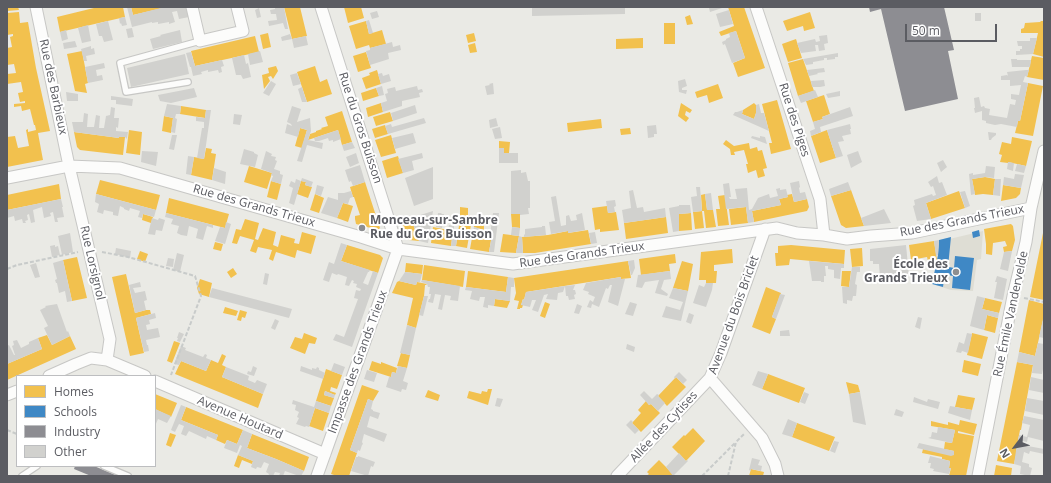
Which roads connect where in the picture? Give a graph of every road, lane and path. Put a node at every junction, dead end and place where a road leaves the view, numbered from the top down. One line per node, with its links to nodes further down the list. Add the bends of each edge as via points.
1 (37, 7): 9 (street, Rue des Barbieux)
2 (192, 7): 6 (street)
3 (237, 7): 6 (street, via 243,31)
4 (321, 7): 14 (street, Rue du Gros Buisson)
5 (756, 7): 13 (street, Rue des Piges, via 820,199)
6 (200, 41): 7 (lane, via 120,63 126,92)
7 (188, 82)
8 (1044, 151): 11 (street, Rue Émile Vandervelde)
9 (69, 166): 10 (street, Rue des Grands Trieux); 14 (street, Rue des Grands Trieux, via 120,168); 15 (street, Rue Lorsignol)
10 (7, 178)
11 (1031, 208): 13 (street, Rue des Grands Trieux, via 912,233 846,240); 17 (street, Rue Émile Vandervelde)
12 (765, 229): 13 (street, Rue des Grands Trieux, via 777,228); 14 (street, Rue des Grands Trieux, via 513,264); 22 (street, Avenue du Bois Briclet)
13 (824, 235)
14 (398, 249): 27 (street, Impasse des Grands Trieux)
15 (89, 250): 16 (path); 19 (street, Rue Lorsignol, via 110,338); 24 (path, via 128,257 195,276 201,296 171,374)
16 (7, 269)
17 (1013, 296): 18 (path); 37 (street, Rue Émile Vandervelde)
18 (1044, 302)
19 (107, 360): 20 (street, via 91,358); 21 (street)
20 (51, 375)
21 (143, 375)
22 (710, 378): 25 (street, Avenue du Bois Briclet); 33 (street, Allée des Cytises)
23 (156, 381): 24 (street, Avenue Houtard)
24 (169, 387): 27 (street, Avenue Houtard)
25 (752, 426): 26 (path); 36 (street, Avenue du Bois Briclet, via 762,438)
26 (736, 442): 34 (path); 35 (path)
27 (325, 454): 32 (street, Impasse des Grands Trieux)
28 (36, 467): 30 (lane)
29 (106, 467): 31 (lane)
30 (22, 476)
31 (128, 476)
32 (317, 476)
33 (617, 476)
34 (702, 476)
35 (728, 476)
36 (778, 476)
37 (978, 476)

